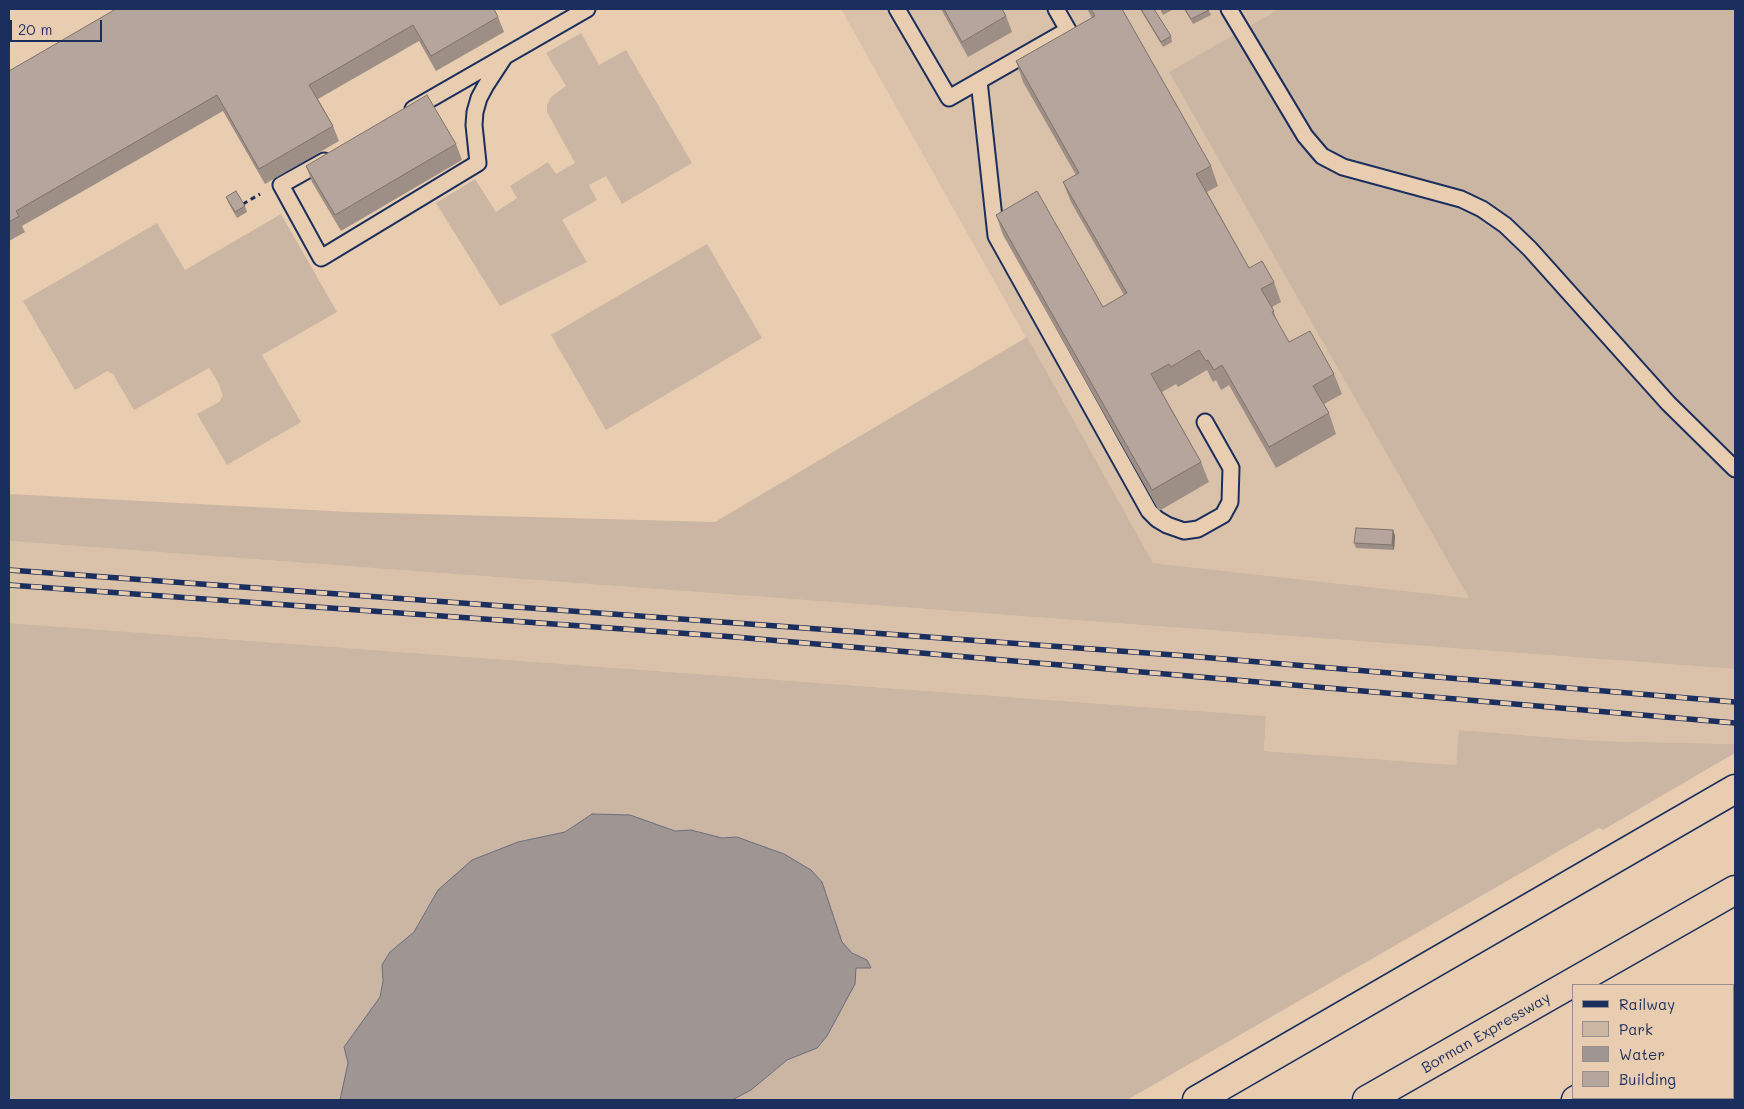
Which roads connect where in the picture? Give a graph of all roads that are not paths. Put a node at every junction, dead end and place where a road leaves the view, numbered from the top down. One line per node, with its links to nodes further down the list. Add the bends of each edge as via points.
1 (587, 9): 5 (lane)
2 (897, 9): 6 (lane, via 948,98)
3 (1056, 9): 6 (lane, via 1068,30)
4 (1229, 9): 10 (lane, via 1305,136 1322,156 1343,167 1461,198 1505,226 1530,249 1668,404)
5 (505, 56): 7 (lane); 8 (lane, via 479,98 475,112 478,163 321,258 281,185)
6 (979, 81): 9 (lane, via 996,236 1150,511 1156,519 1184,531 1198,529 1223,515 1230,502 1232,468)
7 (402, 116)
8 (333, 156)
9 (1205, 422)
10 (1735, 468)
11 (1735, 789): 13 (highway)
12 (1735, 890): 14 (highway, Borman Expressway)
13 (1197, 1100)
14 (1367, 1100)

